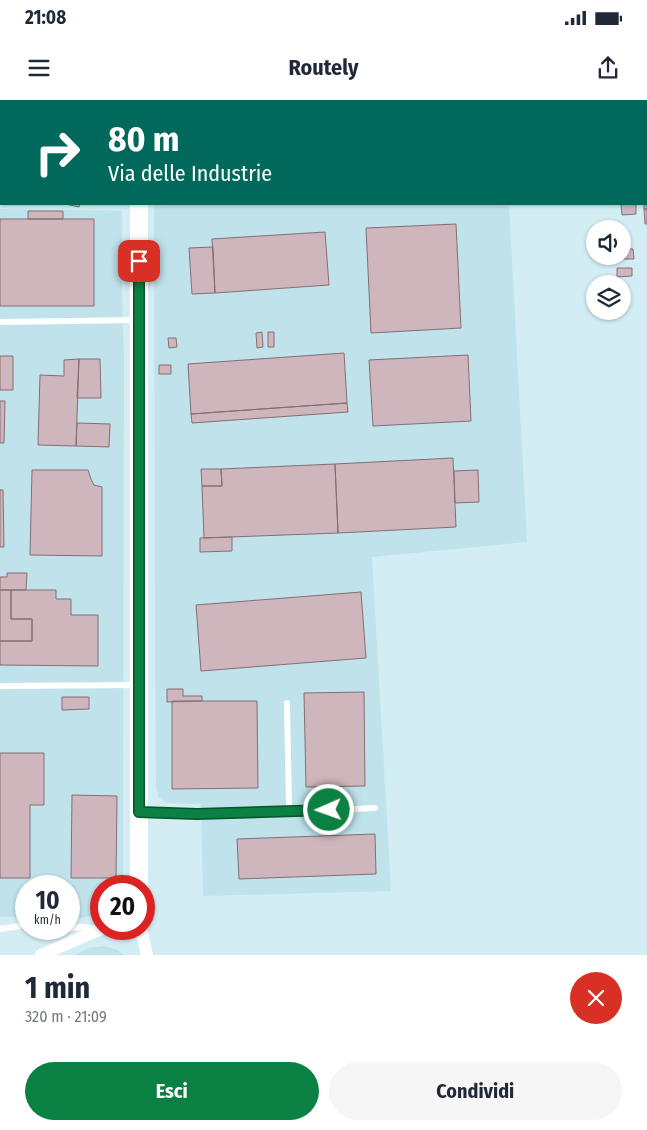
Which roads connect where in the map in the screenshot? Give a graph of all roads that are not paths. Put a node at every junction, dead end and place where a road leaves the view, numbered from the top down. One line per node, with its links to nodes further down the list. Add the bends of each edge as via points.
1 (67, 100): 2 (street)
2 (83, 100)
3 (139, 205): 4 (street)
4 (139, 320): 5 (lane); 6 (street)
5 (0, 322)
6 (139, 685): 7 (lane); 10 (street)
7 (0, 686)
8 (287, 703): 11 (lane, via 290,808)
9 (375, 808): 11 (lane)
10 (139, 812): 11 (lane); 12 (street)
11 (286, 812)
12 (139, 875)
13 (15, 927): 14 (lane)
14 (0, 929)
15 (90, 935): 17 (street)
16 (144, 940): 18 (street)
17 (41, 955)
18 (147, 955)

